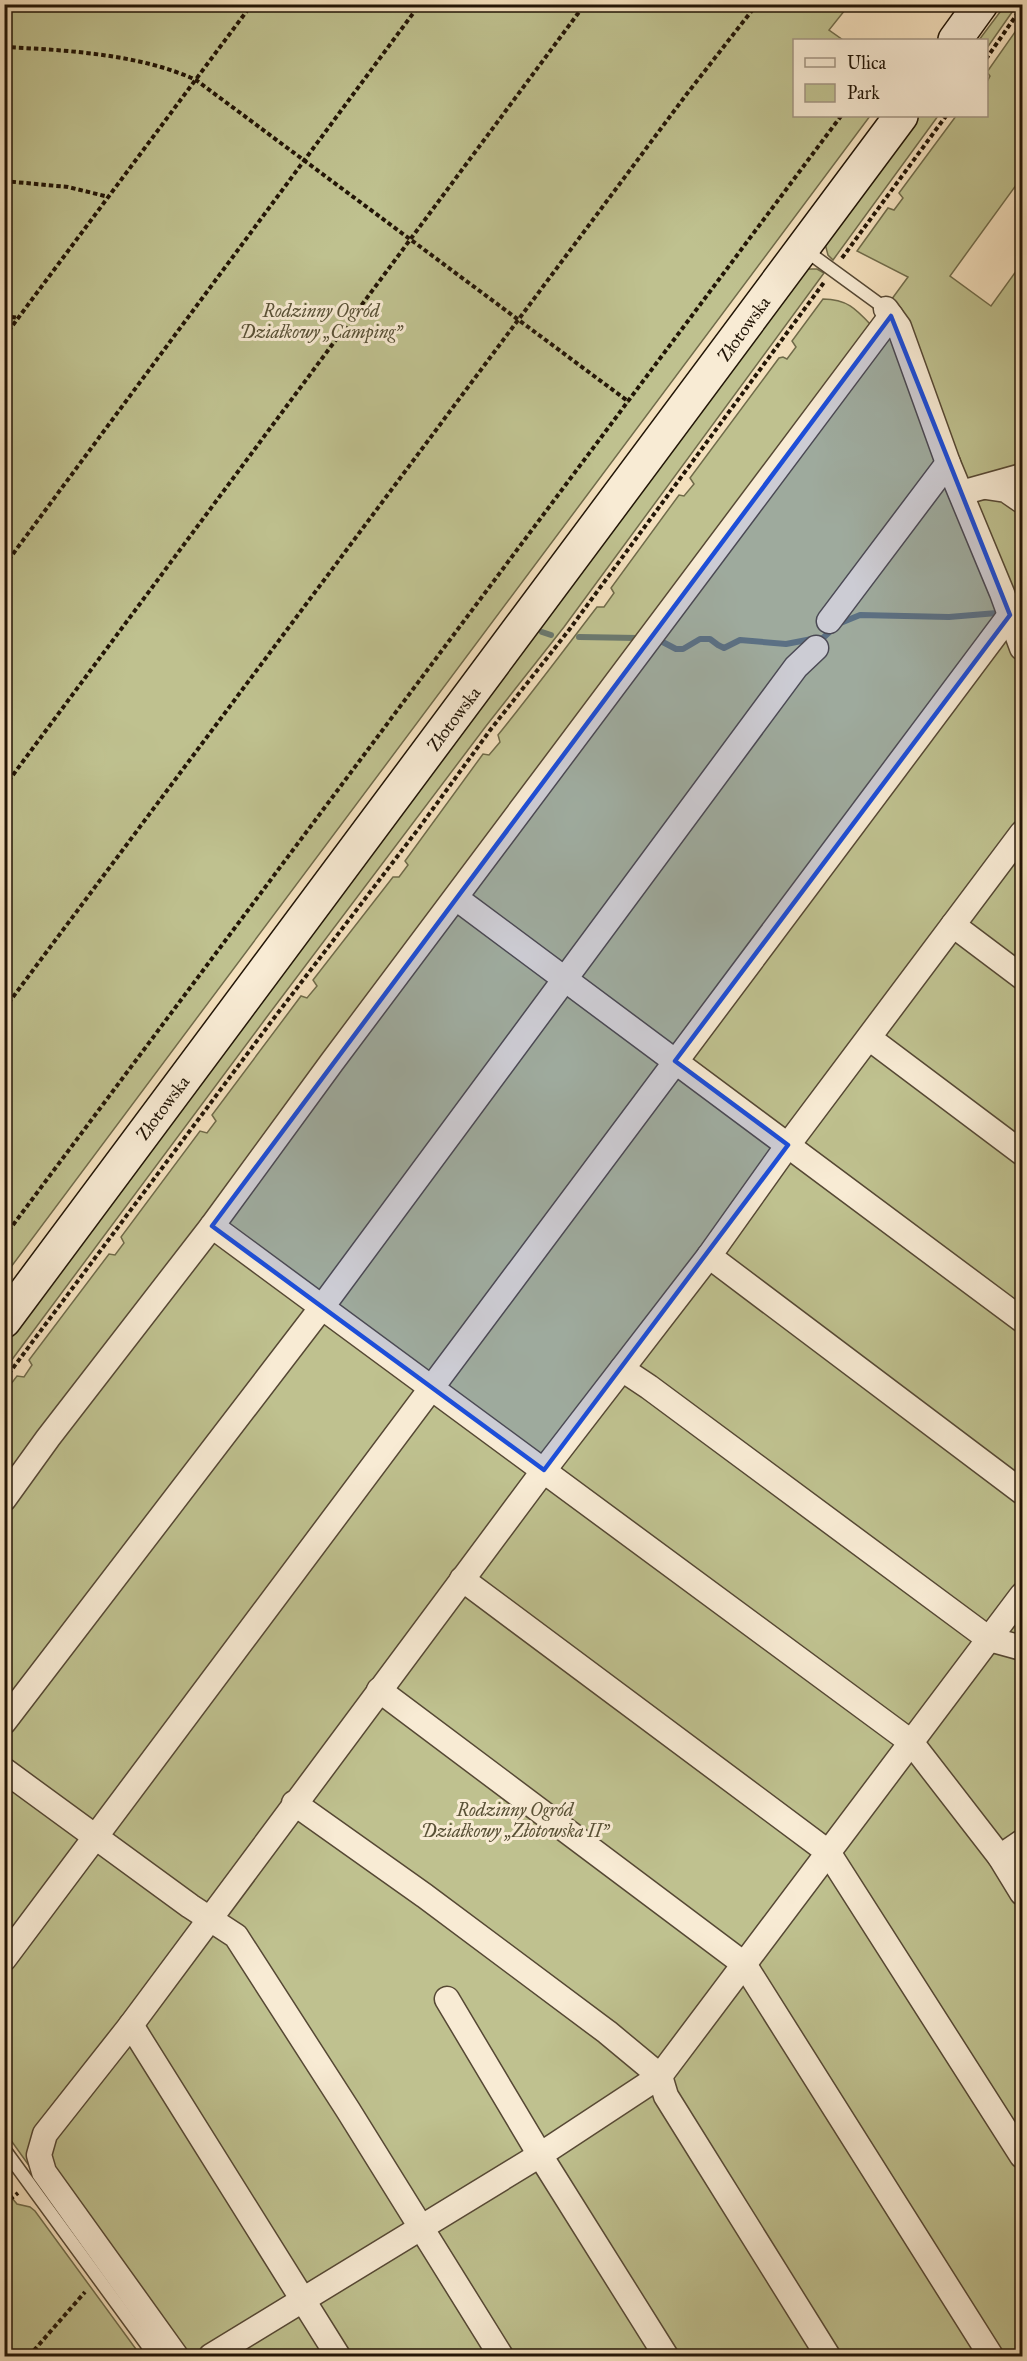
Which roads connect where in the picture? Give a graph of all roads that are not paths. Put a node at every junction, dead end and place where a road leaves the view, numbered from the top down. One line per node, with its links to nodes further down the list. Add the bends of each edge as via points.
1 (981, 4): 2 (street)
2 (956, 39)
3 (900, 117): 4 (street, Złotowska)
4 (804, 249): 5 (lane); 28 (street, Złotowska)
5 (888, 312): 6 (street, via 899,327); 16 (street)
6 (948, 463): 9 (street); 12 (street)
7 (1023, 476): 8 (street)
8 (986, 487): 9 (street); 10 (street, via 1006,490)
9 (961, 493): 11 (street)
10 (1023, 501)
11 (1012, 600): 14 (street); 21 (street)
12 (829, 621)
13 (816, 648): 19 (street, via 796,667)
14 (1023, 648)
15 (1023, 832): 17 (street)
16 (456, 898): 19 (street); 24 (street)
17 (953, 925): 18 (street); 20 (street)
18 (1023, 977)
19 (563, 979): 21 (street); 26 (street)
20 (869, 1038): 22 (street); 23 (street)
21 (675, 1061): 22 (street); 30 (street)
22 (788, 1145): 25 (street); 27 (street)
23 (1023, 1153)
24 (212, 1226): 26 (street); 33 (street)
25 (709, 1256): 29 (street); 32 (street)
26 (322, 1307): 30 (street); 39 (street)
27 (1023, 1320)
28 (4, 1321)
29 (622, 1369): 31 (street); 36 (street)
30 (431, 1387): 31 (street); 43 (street)
31 (544, 1470): 34 (street); 40 (street)
32 (1023, 1492)
33 (4, 1499)
34 (462, 1579): 38 (street); 45 (street)
35 (1023, 1595): 36 (street)
36 (989, 1639): 37 (street); 40 (street)
37 (1023, 1648)
38 (379, 1690): 42 (street); 50 (street)
39 (4, 1722)
40 (911, 1742): 45 (street); 46 (street)
41 (4, 1770): 43 (street)
42 (294, 1803): 48 (street); 53 (street, via 425,1896)
43 (97, 1836): 48 (street); 49 (street)
44 (1023, 1842): 46 (street)
45 (828, 1852): 50 (street); 56 (street)
46 (1000, 1857): 47 (street)
47 (1023, 1893)
48 (208, 1918): 52 (street); 57 (street, via 236,1936)
49 (4, 1959)
50 (744, 1964): 53 (street); 66 (street)
51 (447, 1998): 55 (street)
52 (131, 2025): 58 (street); 60 (street, via 45,2134 39,2156 44,2172)
53 (660, 2076): 55 (street); 65 (street, via 666,2096)
54 (4, 2149): 59 (lane)
55 (540, 2155): 57 (street); 64 (street)
56 (1023, 2156)
57 (421, 2228): 58 (street); 63 (street)
58 (303, 2301): 61 (street); 62 (street)
59 (155, 2356)
60 (176, 2356)
61 (211, 2356)
62 (338, 2356)
63 (501, 2356)
64 (666, 2356)
65 (828, 2356)
66 (991, 2356)

